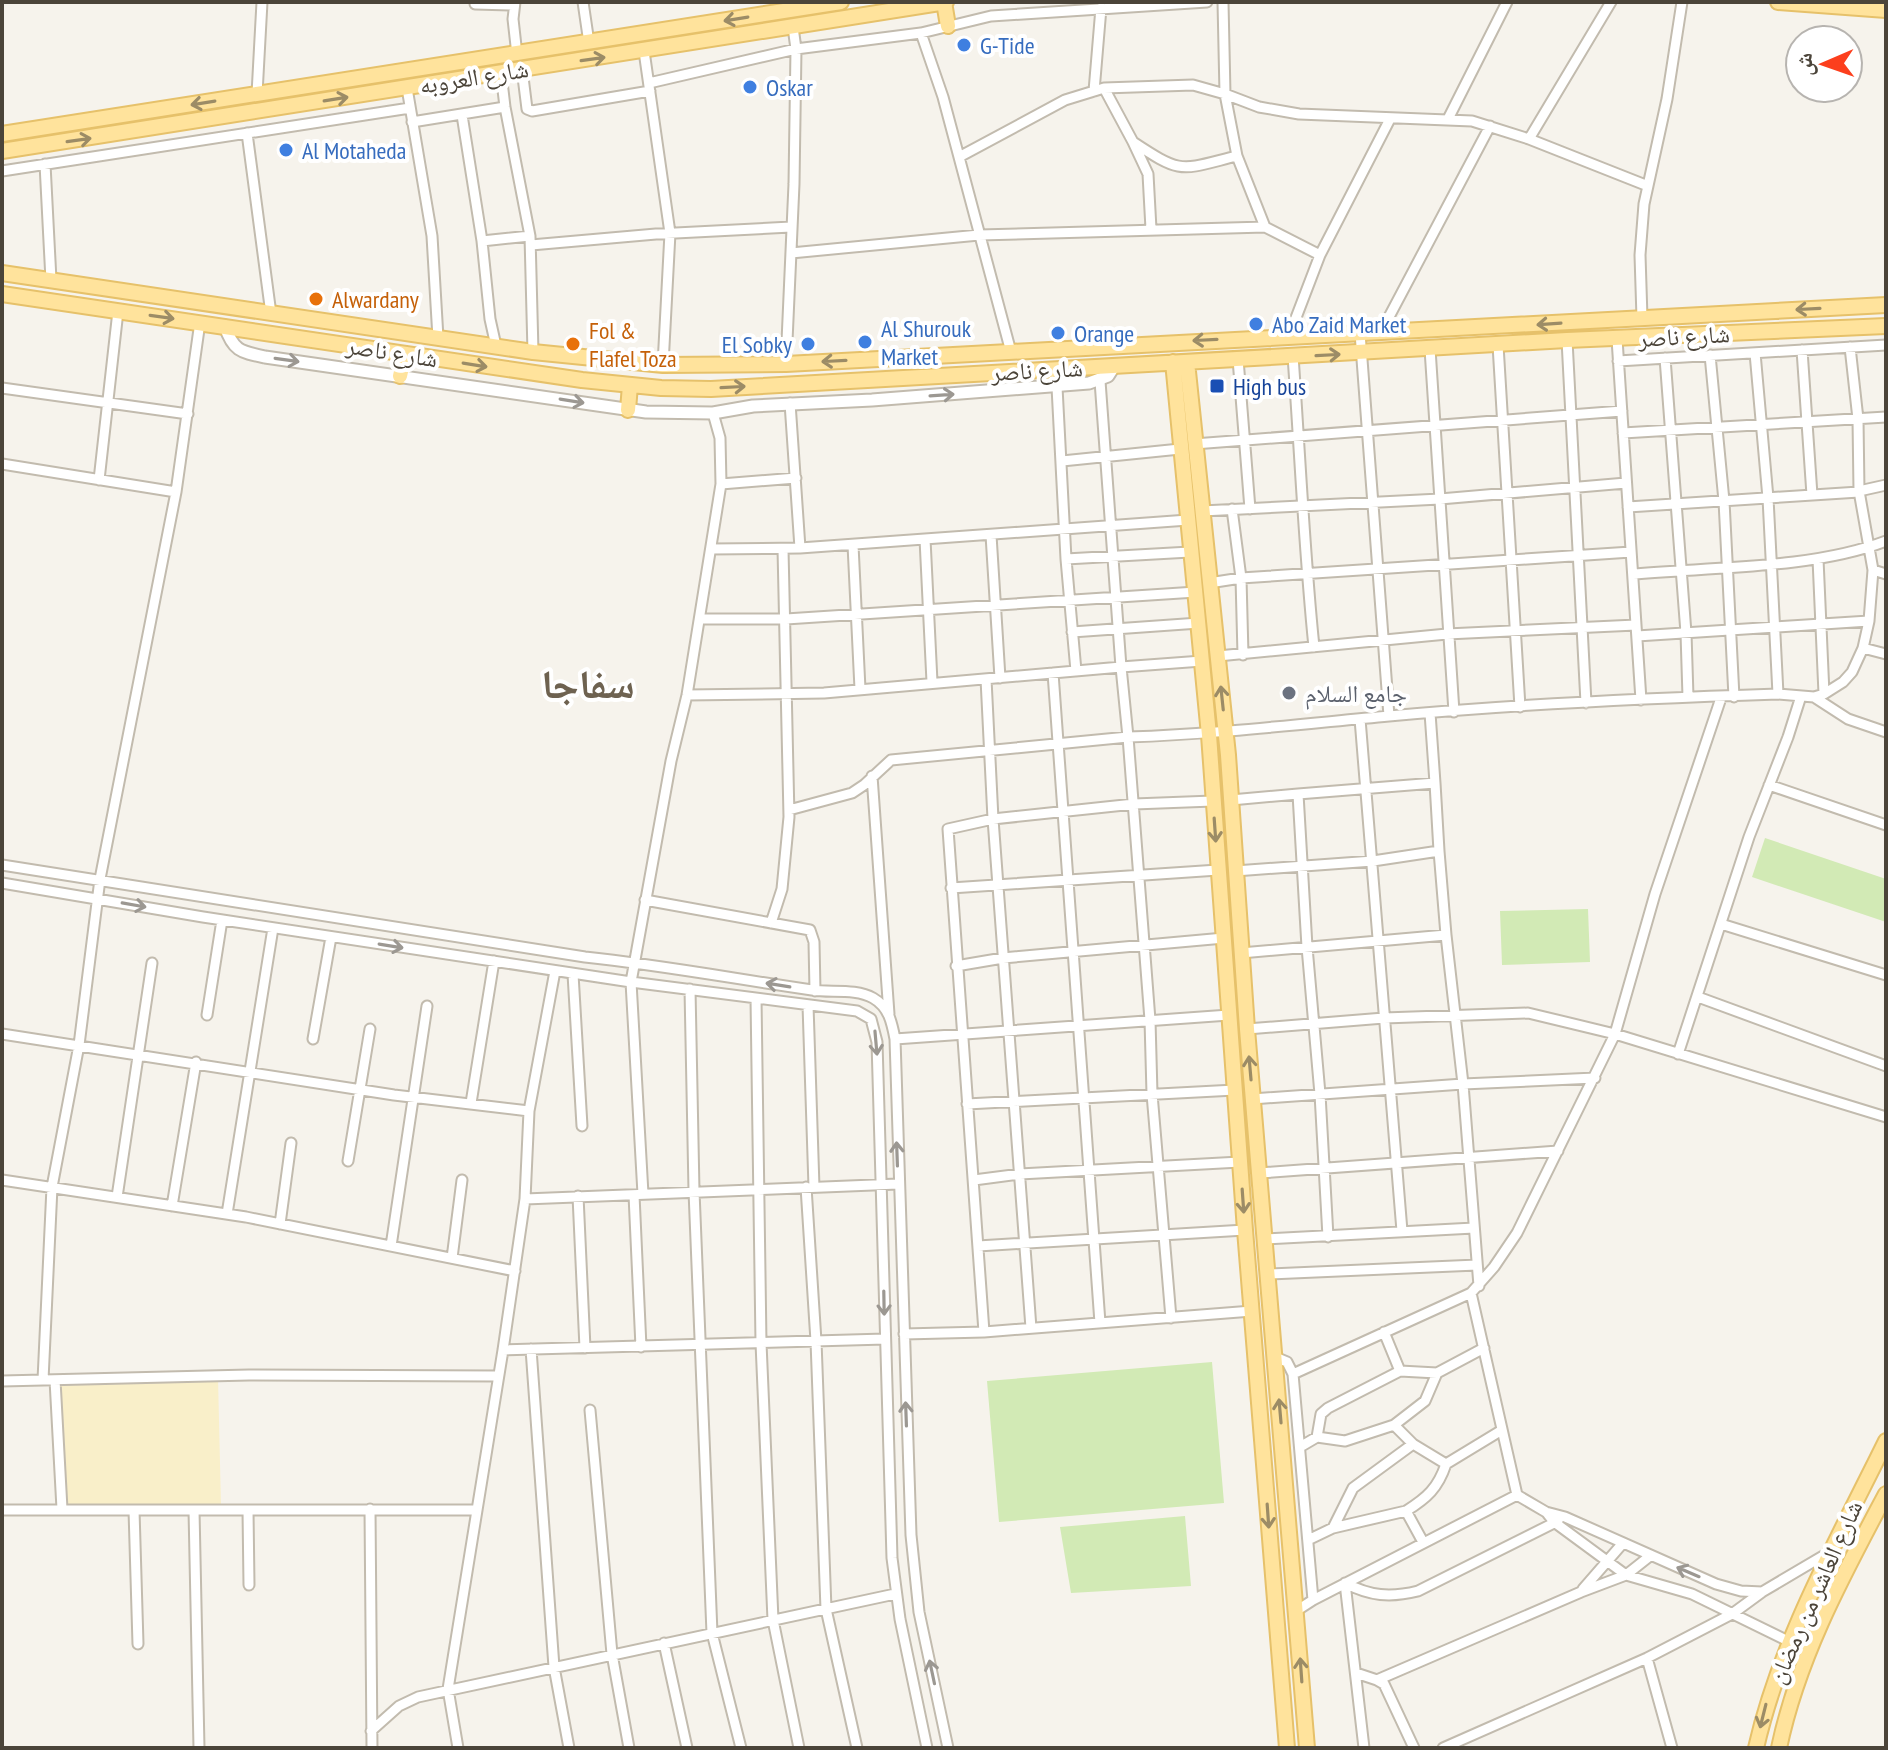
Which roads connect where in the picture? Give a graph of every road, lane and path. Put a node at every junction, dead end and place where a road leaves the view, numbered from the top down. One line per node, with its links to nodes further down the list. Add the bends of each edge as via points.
1 (262, 2): 28 (street)
2 (583, 2): 19 (street)
3 (841, 2): 13 (main road, شارع العروبه)
4 (945, 2): 16 (main road); 17 (main road, شارع العروبه)
5 (1207, 2): 14 (street)
6 (1223, 2): 29 (street)
7 (1507, 2): 35 (street)
8 (1611, 2): 41 (street)
9 (1682, 2): 48 (street)
10 (1778, 2): 15 (main road)
11 (475, 4): 12 (street)
12 (514, 4): 22 (street)
13 (794, 6): 19 (main road, شارع العروبه, one-way to 19)
14 (1101, 8): 16 (street, via 991,16); 27 (street)
15 (1886, 10)
16 (948, 26): 18 (street)
17 (793, 27): 20 (street); 21 (main road, شارع العروبه)
18 (921, 33): 20 (street); 45 (street)
19 (589, 43): 22 (main road, شارع العروبه)
20 (796, 49): 25 (street); 49 (street)
21 (644, 51): 23 (main road, شارع العروبه, one-way to 21); 25 (street)
22 (517, 55): 28 (main road, شارع العروبه)
23 (522, 69): 24 (main road, شارع العروبه); 25 (street, via 527,109 532,111)
24 (501, 73): 26 (main road, شارع العروبه); 30 (street)
25 (649, 87): 52 (street)
26 (407, 88): 31 (street); 38 (main road, شارع العروبه, one-way to 26)
27 (1099, 90): 29 (street, via 1193,85); 42 (street); 45 (street, via 1065,100)
28 (257, 94): 32 (main road, شارع العروبه, one-way to 32)
29 (1225, 94): 34 (street, via 1282,112); 44 (street)
30 (505, 107): 33 (street); 55 (street)
31 (410, 108): 36 (street); 39 (street)
32 (141, 113): 38 (main road); 40 (main road, شارع العروبه)
33 (462, 115): 36 (street); 54 (street)
34 (1390, 119): 35 (street); 57 (street)
35 (1448, 119): 37 (street)
36 (412, 122): 74 (street, via 434,249)
37 (1490, 126): 41 (street); 71 (street)
38 (145, 130): 43 (main road, شارع العروبه, one-way to 38)
39 (247, 133): 46 (street); 65 (street)
40 (2, 134)
41 (1529, 139): 48 (street)
42 (1133, 142): 44 (street, via 1181,169); 51 (street, via 1148,174)
43 (2, 151)
44 (1237, 156): 50 (street)
45 (959, 157): 53 (street)
46 (45, 164): 47 (street); 59 (street)
47 (2, 171)
48 (1648, 186): 66 (street, via 1640,237)
49 (791, 227): 52 (street); 56 (street)
50 (1265, 227): 51 (street); 57 (street)
51 (1151, 229): 53 (street)
52 (670, 233): 55 (street); 100 (street)
53 (979, 235): 56 (street); 86 (street)
54 (482, 241): 55 (street); 80 (street)
55 (531, 241): 85 (street)
56 (791, 253): 99 (street)
57 (1320, 255): 73 (street)
58 (2, 273): 59 (main road, شارع ناصر)
59 (51, 280): 60 (main road, شارع ناصر)
60 (83, 285): 62 (main road); 65 (main road, شارع ناصر)
61 (2, 294): 62 (main road, شارع ناصر)
62 (80, 305): 64 (main road, شارع ناصر)
63 (1886, 305): 66 (main road, شارع ناصر, one-way to 66)
64 (118, 311): 67 (main road, شارع ناصر, one-way to 67); 110 (street)
65 (271, 314): 74 (main road, شارع ناصر)
66 (1642, 318): 70 (main road, شارع ناصر, one-way to 70)
67 (200, 322): 68 (main road, شارع ناصر); 114 (street)
68 (225, 326): 89 (main road, شارع ناصر); 102 (street, one-way to 102, via 230,342 245,352)
69 (1886, 326): 76 (main road, شارع ناصر)
70 (1479, 328): 71 (main road, شارع ناصر); 81 (main road)
71 (1381, 332): 72 (main road, شارع ناصر)
72 (1360, 333): 73 (main road, شارع ناصر); 87 (street)
73 (1289, 336): 75 (main road, شارع ناصر)
74 (438, 338): 80 (main road, شارع ناصر)
75 (1260, 338): 86 (main road, شارع ناصر, one-way to 86); 93 (main road)
76 (1617, 339): 77 (main road, شارع ناصر); 97 (street)
77 (1567, 340): 78 (main road, شارع ناصر); 115 (street)
78 (1498, 345): 81 (main road, شارع ناصر); 117 (street)
79 (1886, 345): 82 (street)
80 (496, 346): 85 (main road, شارع ناصر)
81 (1480, 346): 83 (main road, شارع ناصر)
82 (1850, 347): 84 (street); 118 (street)
83 (1430, 349): 87 (main road, شارع ناصر); 120 (street)
84 (1802, 350): 88 (street); 119 (street)
85 (533, 352): 100 (main road, شارع ناصر)
86 (1011, 352): 92 (main road, شارع ناصر)
87 (1361, 353): 91 (main road, شارع ناصر, one-way to 87); 123 (street)
88 (1755, 353): 90 (street); 121 (street)
89 (405, 354): 102 (main road); 106 (main road, شارع ناصر, one-way to 106)
90 (1710, 355): 94 (street); 122 (street)
91 (1293, 356): 93 (main road, شارع ناصر); 126 (street)
92 (893, 358): 95 (main road, شارع ناصر); 103 (main road)
93 (1260, 358): 96 (main road, شارع ناصر)
94 (1665, 358): 97 (street); 124 (street)
95 (875, 359): 99 (main road, شارع ناصر, one-way to 99); 104 (main road)
96 (1238, 359): 98 (main road, شارع ناصر); 127 (street)
97 (1618, 361): 112 (street)
98 (1180, 362): 101 (main road, شارع ناصر); 128 (main road)
99 (786, 364): 100 (main road, شارع ناصر)
100 (663, 365)
101 (1115, 365): 103 (main road, شارع ناصر); 105 (street)
102 (400, 376): 111 (street, one-way to 111)
103 (895, 378): 104 (main road, شارع ناصر)
104 (875, 379): 106 (main road, شارع ناصر, one-way to 104, via 711,389)
105 (1100, 381): 107 (street); 129 (street)
106 (630, 385): 111 (main road)
107 (1057, 387): 109 (street, one-way to 107); 130 (street)
108 (2, 388): 110 (street)
109 (790, 403): 113 (street); 132 (street)
110 (108, 404): 114 (street); 133 (street)
111 (628, 410): 113 (street)
112 (1622, 411): 115 (street); 125 (street)
113 (713, 413): 135 (street, via 720,438)
114 (188, 414): 139 (street)
115 (1570, 414): 117 (street); 137 (street)
116 (1886, 417): 118 (street)
117 (1502, 419): 120 (street); 140 (street)
118 (1858, 419): 119 (street); 138 (street)
119 (1808, 422): 121 (street); 141 (street)
120 (1436, 425): 123 (street); 143 (street)
121 (1761, 425): 122 (street); 142 (street)
122 (1716, 428): 124 (street); 144 (street)
123 (1367, 430): 126 (street); 145 (street)
124 (1671, 431): 125 (street); 146 (street)
125 (1623, 433): 134 (street)
126 (1299, 437): 127 (street); 148 (street)
127 (1245, 438): 128 (street); 150 (street)
128 (1187, 446): 129 (street); 151 (main road); 152 (main road)
129 (1107, 456): 130 (street); 153 (street)
130 (1062, 461): 154 (street)
131 (2, 464): 133 (street)
132 (796, 478): 135 (street); 159 (street)
133 (99, 480): 139 (street)
134 (1626, 483): 137 (street); 147 (street)
135 (721, 484): 161 (street)
136 (1886, 485): 138 (street)
137 (1576, 488): 140 (street); 165 (street)
138 (1859, 491): 141 (street); 160 (street)
139 (176, 492): 255 (street)
140 (1507, 494): 143 (street); 169 (street)
141 (1812, 495): 142 (street)
142 (1768, 498): 144 (street); 170 (street)
143 (1440, 499): 145 (street); 171 (street)
144 (1724, 501): 146 (street); 172 (street)
145 (1372, 502): 148 (street); 173 (street)
146 (1676, 504): 147 (street); 174 (street)
147 (1628, 507): 164 (street)
148 (1304, 508): 150 (street); 178 (street)
149 (1232, 509): 150 (street); 151 (street); 179 (street)
150 (1250, 509)
151 (1202, 511): 180 (main road)
152 (1188, 520): 153 (street); 163 (main road)
153 (1111, 524): 154 (street); 166 (street)
154 (1066, 529): 155 (street); 167 (street)
155 (991, 535): 156 (street); 184 (street)
156 (925, 539): 158 (street); 185 (street)
157 (1886, 541): 160 (street)
158 (853, 545): 159 (street); 186 (street)
159 (800, 548): 162 (street)
160 (1867, 548): 168 (street); 175 (street)
161 (711, 549): 162 (street); 187 (street)
162 (783, 549): 188 (street)
163 (1190, 552): 166 (street); 181 (main road)
164 (1631, 552): 165 (street); 176 (street)
165 (1579, 556): 169 (street); 192 (street)
166 (1114, 558): 167 (street); 182 (street)
167 (1066, 559): 183 (street)
168 (1818, 559): 170 (street); 191 (street)
169 (1509, 560): 171 (street); 195 (street)
170 (1771, 563): 172 (street); 193 (street)
171 (1443, 566): 173 (street); 200 (street)
172 (1728, 566): 174 (street); 196 (street)
173 (1377, 569): 178 (street); 201 (street)
174 (1681, 570): 176 (street); 199 (street)
175 (1873, 570): 177 (street); 189 (street)
176 (1633, 574): 197 (street)
177 (1886, 574)
178 (1306, 576): 179 (street); 202 (street)
179 (1241, 578): 180 (street); 205 (street)
180 (1209, 583): 206 (main road)
181 (1196, 592): 182 (street); 190 (main road)
182 (1115, 598): 183 (street); 194 (street)
183 (1070, 599): 184 (street); 198 (street)
184 (996, 607): 185 (street); 211 (street)
185 (928, 608): 186 (street); 213 (street)
186 (856, 613): 188 (street); 214 (street)
187 (700, 619): 188 (street); 216 (street)
188 (786, 619): 217 (street)
189 (1869, 621): 191 (street); 203 (street)
190 (1199, 623): 194 (street); 207 (main road)
191 (1822, 624): 193 (street); 219 (street)
192 (1582, 627): 195 (street); 197 (street); 224 (street)
193 (1775, 627): 196 (street); 215 (street)
194 (1117, 628): 198 (street); 208 (street)
195 (1515, 630): 200 (street); 225 (street)
196 (1731, 630): 199 (street); 221 (street)
197 (1637, 631): 199 (street); 223 (street)
198 (1072, 632): 209 (street)
199 (1686, 633): 220 (street)
200 (1447, 634): 201 (street); 226 (street)
201 (1382, 640): 202 (street); 228 (street)
202 (1314, 647): 205 (street)
203 (1863, 648): 204 (street); 219 (street, via 1843,682)
204 (1886, 654)
205 (1243, 655): 206 (street)
206 (1218, 656): 230 (main road, one-way to 206)
207 (1202, 661): 208 (street); 232 (main road)
208 (1121, 667): 209 (street); 233 (street)
209 (1076, 671): 210 (street)
210 (1053, 673): 211 (street); 234 (street)
211 (1000, 678): 212 (street)
212 (986, 679): 213 (street); 235 (street)
213 (932, 682): 214 (street)
214 (860, 689): 217 (street)
215 (1778, 694): 218 (street); 221 (street)
216 (687, 695): 217 (street); 261 (street)
217 (788, 695): 244 (street)
218 (1801, 696): 219 (street); 238 (street)
219 (1819, 696): 231 (street, via 1848,719)
220 (1688, 697): 222 (street); 223 (street)
221 (1734, 697): 222 (street)
222 (1721, 698): 302 (street)
223 (1641, 700): 224 (street)
224 (1586, 703): 225 (street)
225 (1520, 707): 226 (street)
226 (1454, 712): 227 (street)
227 (1430, 713): 228 (street); 237 (street)
228 (1389, 716): 229 (street)
229 (1360, 719): 230 (street); 239 (street)
230 (1225, 732): 232 (street); 241 (main road)
231 (1886, 732)
232 (1209, 735): 233 (street); 242 (main road)
233 (1128, 737): 234 (street); 243 (street)
234 (1059, 742): 235 (street); 245 (street)
235 (990, 750): 236 (street, via 891,760); 246 (street)
236 (872, 776): 244 (street, via 852,793); 289 (street)
237 (1435, 783): 239 (street); 248 (street)
238 (1769, 785): 247 (street); 264 (street)
239 (1367, 789): 240 (street); 249 (street)
240 (1298, 794): 241 (street); 251 (street)
241 (1231, 800): 253 (main road)
242 (1213, 801): 243 (street); 252 (main road, one-way to 252)
243 (1134, 804): 245 (street); 254 (street)
244 (789, 810): 263 (street, via 782,889)
245 (1064, 813): 246 (street); 256 (street)
246 (993, 819): 258 (street); 259 (street, via 948,830)
247 (1886, 825)
248 (1439, 851): 249 (street); 266 (street)
249 (1373, 861): 251 (street); 269 (street)
250 (2, 865): 255 (street)
251 (1303, 866): 253 (street); 271 (street)
252 (1218, 870): 254 (street); 268 (main road)
253 (1235, 871): 273 (main road)
254 (1138, 877): 256 (street); 270 (street)
255 (100, 879): 260 (street); 276 (street)
256 (1069, 881): 258 (street); 272 (street)
257 (2, 883): 260 (street)
258 (998, 886): 259 (street); 274 (street)
259 (951, 888): 278 (street)
260 (97, 899): 262 (street, one-way to 262); 305 (street)
261 (645, 900): 263 (street); 276 (street)
262 (222, 920): 265 (street); 290 (street)
263 (771, 923): 284 (street, via 812,932)
264 (1721, 924): 281 (street); 285 (street)
265 (273, 928): 267 (street); 310 (street)
266 (1446, 935): 269 (street); 292 (street)
267 (331, 937): 275 (street, one-way to 275); 303 (street)
268 (1224, 938): 270 (street); 291 (main road)
269 (1378, 940): 271 (street); 293 (street)
270 (1143, 945): 272 (street); 294 (street)
271 (1307, 947): 273 (street); 295 (street)
272 (1074, 951): 274 (street); 296 (street)
273 (1241, 953): 298 (main road)
274 (1003, 958): 278 (street); 299 (street)
275 (494, 961): 279 (street); 321 (street)
276 (633, 962): 282 (street); 284 (street, one-way to 276)
277 (152, 963): 306 (street)
278 (956, 966): 301 (street)
279 (555, 971): 280 (street); 324 (street)
280 (573, 974): 282 (street); 326 (street)
281 (1886, 975)
282 (631, 982): 283 (street); 347 (street)
283 (690, 989): 286 (street); 346 (street)
284 (815, 991): 289 (street, via 865,995)
285 (1698, 997): 307 (street); 309 (street)
286 (756, 998): 287 (street); 345 (street)
287 (808, 1005): 341 (street, one-way to 341, via 857,1011 874,1025); 344 (street)
288 (427, 1006): 318 (street)
289 (889, 1014): 304 (street)
290 (207, 1015)
291 (1229, 1015): 294 (street); 314 (main road)
292 (1455, 1015): 293 (street); 302 (street, via 1528,1013); 312 (street)
293 (1384, 1018): 295 (street); 315 (street)
294 (1150, 1020): 296 (street); 316 (street)
295 (1315, 1024): 298 (street); 317 (street)
296 (1079, 1025): 299 (street); 319 (street)
297 (370, 1029): 313 (street)
298 (1247, 1029): 320 (main road, one-way to 298)
299 (1009, 1030): 301 (street); 322 (street)
300 (2, 1034): 305 (street)
301 (961, 1034): 304 (street); 323 (street)
302 (1615, 1034): 307 (street); 311 (street)
303 (313, 1039)
304 (895, 1039): 342 (street, one-way to 304)
305 (79, 1045): 306 (street); 343 (street)
306 (139, 1054): 308 (street); 349 (street)
307 (1678, 1054): 325 (street)
308 (196, 1062): 310 (street); 351 (street)
309 (1886, 1066)
310 (250, 1072): 313 (street); 352 (street)
311 (1595, 1078): 312 (street); 328 (street)
312 (1463, 1084): 315 (street); 329 (street)
313 (360, 1090): 318 (street); 330 (street)
314 (1235, 1090): 316 (street); 331 (main road)
315 (1390, 1091): 317 (street); 332 (street)
316 (1152, 1094): 319 (street); 333 (street)
317 (1320, 1094): 320 (street); 334 (street)
318 (414, 1097): 321 (street); 362 (street)
319 (1083, 1098): 322 (street); 335 (street)
320 (1252, 1099): 336 (main road)
321 (471, 1103): 324 (street)
322 (1014, 1103): 323 (street); 337 (street)
323 (967, 1104): 340 (street)
324 (529, 1111): 350 (street)
325 (1886, 1117)
326 (582, 1126)
327 (291, 1143): 353 (street)
328 (1558, 1151): 329 (street); 368 (street, via 1517,1233)
329 (1468, 1158): 332 (street); 354 (street)
330 (348, 1161)
331 (1240, 1162): 333 (street); 355 (main road, one-way to 355)
332 (1398, 1164): 334 (street); 356 (street)
333 (1160, 1166): 335 (street); 357 (street)
334 (1325, 1170): 336 (street); 358 (street)
335 (1088, 1171): 337 (street); 359 (street)
336 (1260, 1173): 360 (main road)
337 (1020, 1174): 340 (street); 361 (street)
338 (2, 1180): 343 (street)
339 (462, 1180): 364 (street)
340 (974, 1180): 363 (street)
341 (882, 1184): 342 (street); 344 (street); 376 (street, one-way to 376)
342 (898, 1184): 375 (street)
343 (52, 1187): 349 (street); 390 (street)
344 (810, 1187): 345 (street); 377 (street)
345 (758, 1190): 346 (street); 378 (street)
346 (694, 1191): 347 (street); 379 (street)
347 (638, 1195): 348 (street); 380 (street)
348 (578, 1196): 350 (street); 381 (street)
349 (117, 1197): 351 (street)
350 (525, 1199): 366 (street)
351 (172, 1206): 352 (street)
352 (227, 1214): 353 (street)
353 (280, 1224): 362 (street)
354 (1474, 1228): 356 (street); 365 (street)
355 (1245, 1230): 357 (street); 369 (main road)
356 (1402, 1231): 358 (street)
357 (1165, 1234): 359 (street); 370 (street)
358 (1328, 1237): 360 (street)
359 (1093, 1239): 361 (street); 371 (street)
360 (1265, 1239): 367 (main road)
361 (1024, 1244): 363 (street); 372 (street)
362 (391, 1246): 364 (street)
363 (978, 1246): 373 (street)
364 (452, 1258): 366 (street)
365 (1477, 1265): 367 (street); 368 (street)
366 (515, 1271): 384 (street)
367 (1268, 1274): 385 (main road)
368 (1475, 1290): 374 (street); 382 (street)
369 (1252, 1311): 370 (street); 456 (main road, one-way to 456)
370 (1171, 1318): 371 (street)
371 (1100, 1323): 372 (street)
372 (1031, 1328): 373 (street)
373 (984, 1332): 375 (street)
374 (1384, 1332): 386 (street); 388 (street)
375 (904, 1334): 401 (street, one-way to 375)
376 (885, 1339): 377 (street); 402 (street)
377 (816, 1341): 378 (street); 430 (street)
378 (761, 1343): 379 (street); 433 (street)
379 (701, 1344): 380 (street); 434 (street)
380 (641, 1347): 381 (street)
381 (585, 1348): 383 (street)
382 (1484, 1348): 387 (street); 395 (street)
383 (531, 1349): 384 (street); 440 (street)
384 (503, 1350): 389 (street)
385 (1275, 1357): 388 (street, via 1287,1362); 431 (main road, one-way to 385)
386 (1400, 1371): 387 (street); 396 (street, via 1328,1408 1321,1414)
387 (1437, 1373): 394 (street, via 1425,1401)
388 (1293, 1374): 399 (street)
389 (497, 1376): 391 (street); 411 (street)
390 (43, 1380): 391 (street); 392 (street)
391 (55, 1380): 405 (street)
392 (2, 1381)
393 (590, 1410): 438 (street)
394 (1394, 1425): 396 (street, via 1345,1441); 398 (street)
395 (1502, 1430): 400 (street); 404 (street)
396 (1317, 1437): 399 (street)
397 (1886, 1441): 420 (main road, شارع العاشر من رمضان)
398 (1413, 1444): 400 (street); 416 (street, via 1353,1488)
399 (1300, 1447): 417 (street)
400 (1446, 1464): 412 (street, via 1430,1495)
401 (909, 1482): 402 (street); 455 (street, one-way to 401, via 917,1597)
402 (890, 1483): 428 (street)
403 (1886, 1494): 463 (main road, شارع العاشر من رمضان, via 1806,1657)
404 (1517, 1495): 413 (street); 418 (street)
405 (62, 1509): 407 (street); 408 (street)
406 (370, 1509): 410 (street); 411 (street); 444 (street)
407 (2, 1510)
408 (134, 1510): 409 (street); 437 (street)
409 (194, 1510): 410 (street); 445 (street)
410 (248, 1510): 425 (street)
411 (475, 1510): 443 (street)
412 (1406, 1511): 416 (street); 418 (street)
413 (1546, 1512): 414 (street); 415 (street)
414 (1565, 1517): 415 (street); 419 (street)
415 (1554, 1522): 422 (street); 424 (street, via 1418,1591 1371,1595)
416 (1333, 1528): 417 (street)
417 (1308, 1540): 429 (street)
418 (1423, 1542): 424 (street)
419 (1623, 1543): 421 (street); 422 (street)
420 (1832, 1551): 427 (street); 435 (main road, شارع العاشر من رمضان)
421 (1650, 1556): 423 (street); 427 (street, one-way to 421, via 1728,1589)
422 (1607, 1561): 423 (street); 426 (street)
423 (1626, 1575): 426 (street); 432 (street, via 1681,1589)
424 (1345, 1583): 429 (street); 441 (street)
425 (249, 1585)
426 (1581, 1592): 442 (street)
427 (1762, 1592): 432 (street)
428 (895, 1594): 430 (street); 454 (street)
429 (1313, 1600): 431 (street)
430 (826, 1609): 433 (street); 453 (street)
431 (1296, 1611): 457 (main road, one-way to 431)
432 (1732, 1614): 435 (street); 439 (street)
433 (773, 1620): 434 (street); 452 (street)
434 (712, 1633): 436 (street); 451 (street)
435 (1788, 1641): 462 (main road, شارع العاشر من رمضان, one-way to 462)
436 (664, 1643): 438 (street); 450 (street)
437 (138, 1644)
438 (612, 1654): 440 (street); 449 (street)
439 (1647, 1658): 460 (street); 461 (street)
440 (554, 1667): 443 (street); 448 (street)
441 (1356, 1673): 442 (street); 458 (street)
442 (1377, 1680): 459 (street, via 1389,1693)
443 (448, 1689): 444 (street, via 399,1706); 447 (street)
444 (371, 1731): 446 (street)
445 (199, 1748)
446 (372, 1748)
447 (458, 1748)
448 (569, 1748)
449 (629, 1748)
450 (687, 1748)
451 (741, 1748)
452 (799, 1748)
453 (857, 1748)
454 (927, 1748)
455 (948, 1748)
456 (1287, 1748)
457 (1307, 1748)
458 (1364, 1748)
459 (1414, 1748)
460 (1443, 1748)
461 (1672, 1748)
462 (1756, 1748)
463 (1779, 1748)

